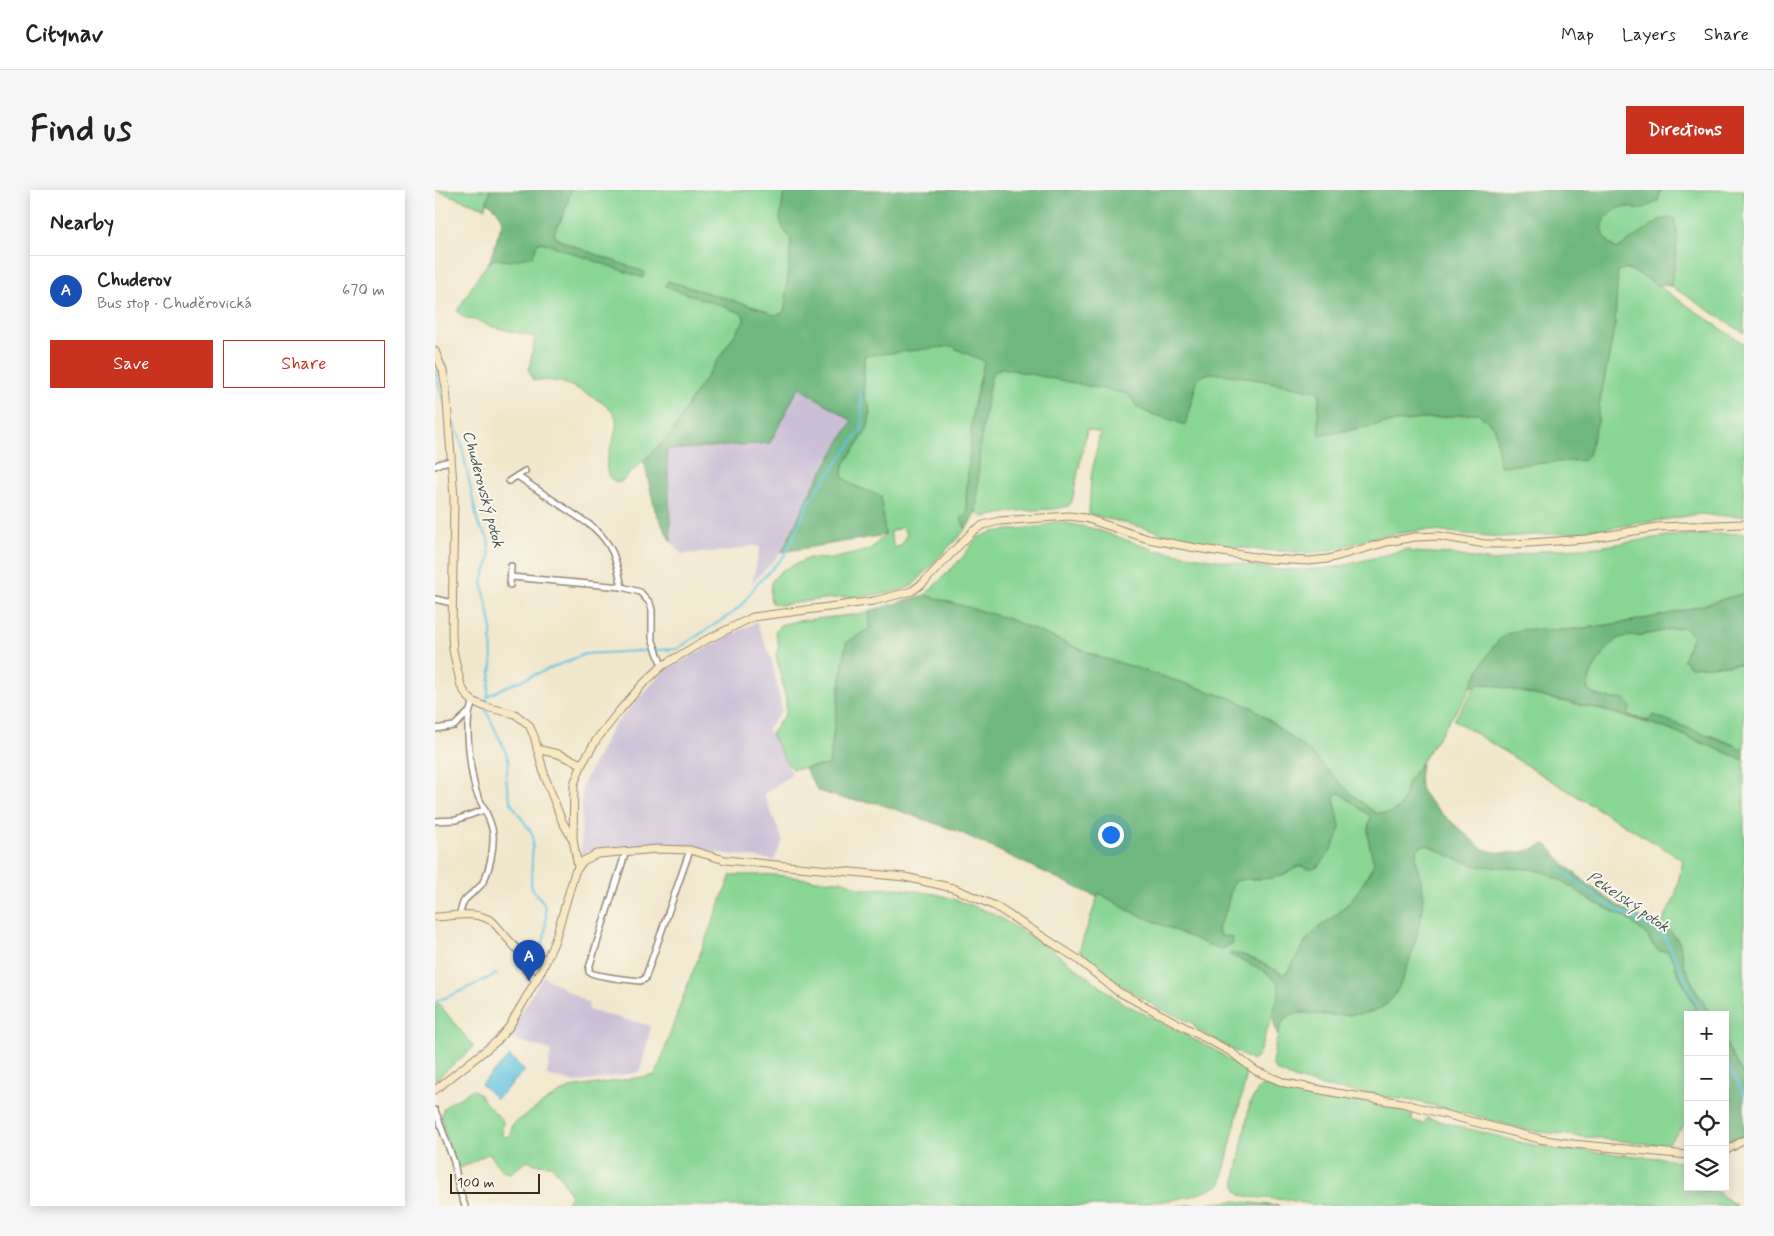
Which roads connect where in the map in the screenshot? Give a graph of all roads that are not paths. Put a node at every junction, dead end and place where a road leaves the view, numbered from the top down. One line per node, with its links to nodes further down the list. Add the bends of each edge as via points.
1 (435, 351): 2 (street, via 443,371)
2 (451, 461): 3 (street); 13 (street, via 454,498)
3 (435, 466)
4 (525, 471): 5 (street)
5 (517, 476): 6 (street); 11 (street, via 602,535 615,556)
6 (509, 481)
7 (1744, 524): 14 (street, via 1658,527 1586,539 1513,544 1485,544 1439,536 1415,537 1309,561 1268,559 1147,539 1085,518 1069,516 999,521 973,531 912,591 874,601 753,617)
8 (511, 566): 9 (street)
9 (511, 577): 10 (street); 11 (street)
10 (510, 585)
11 (622, 587): 14 (street, via 640,592 650,603 652,638)
12 (435, 599): 13 (street)
13 (452, 603): 15 (street, via 453,650 461,686)
14 (662, 666): 19 (street, via 619,710)
15 (474, 702): 16 (street); 18 (street, via 522,719 529,725)
16 (468, 713): 17 (street, via 454,726); 20 (street, via 473,777)
17 (435, 729)
18 (537, 749): 19 (street); 22 (street, via 562,821)
19 (582, 764): 22 (street, via 574,784)
20 (484, 810): 21 (street, via 456,820); 26 (street, via 493,832 490,862 483,883 464,901)
21 (435, 821)
22 (573, 840): 25 (street)
23 (689, 850): 24 (street); 24 (street, via 645,979 640,981 589,972); 35 (street, via 725,860 905,877 953,888 995,906 1076,958 1117,991 1231,1052 1256,1071 1285,1083 1402,1104 1539,1139)
24 (626, 851): 25 (street, via 597,854)
25 (578, 867): 28 (street, via 555,940)
26 (459, 915): 27 (street); 29 (street, via 487,918)
27 (435, 917)
28 (544, 959): 29 (street, via 532,957); 30 (street)
29 (524, 962): 30 (street)
30 (536, 980): 31 (street, via 509,1027 497,1041)
31 (435, 1090)
32 (435, 1110): 36 (street, via 454,1162)
33 (1744, 1140): 34 (street)
34 (1729, 1149)
35 (1684, 1156)
36 (465, 1206)

